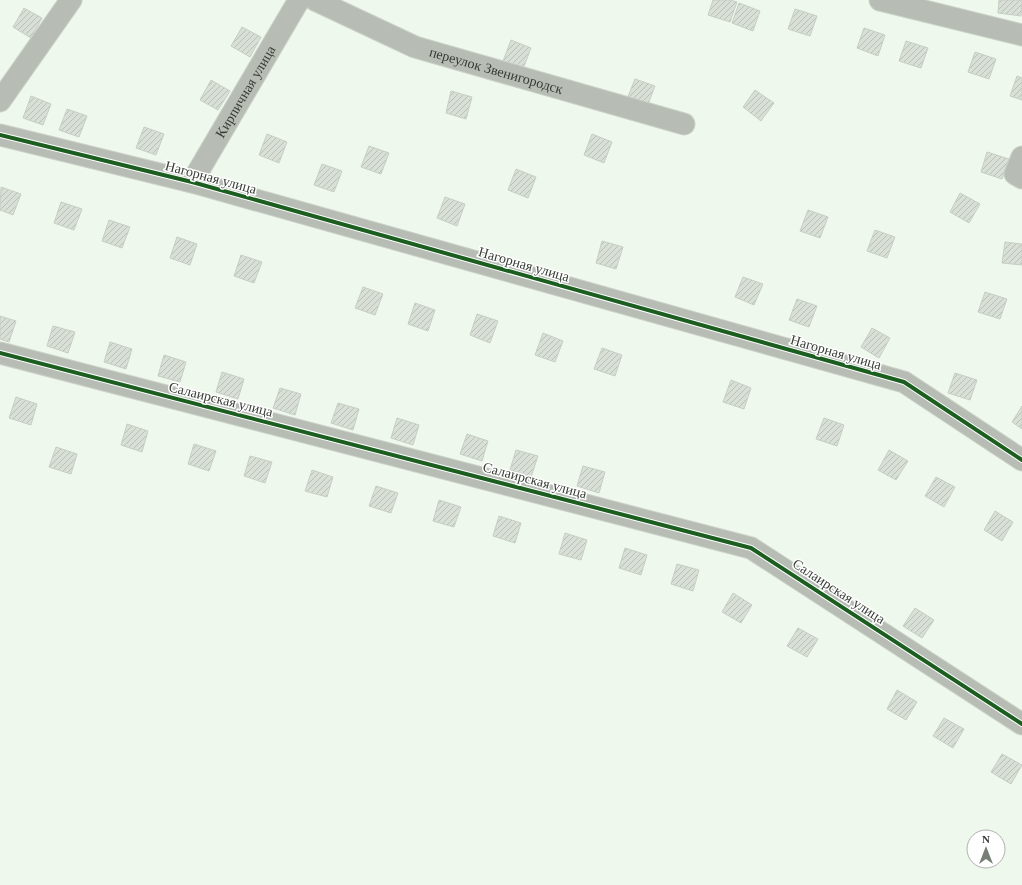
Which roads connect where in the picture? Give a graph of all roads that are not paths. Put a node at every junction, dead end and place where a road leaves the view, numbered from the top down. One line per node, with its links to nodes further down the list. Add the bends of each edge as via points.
1 (71, 0): 6 (street)
2 (299, 0): 11 (street, Кирпичная улица)
3 (315, 0): 7 (street, переулок Звенигородск, via 415,47)
4 (880, 0): 5 (street)
5 (1022, 35)
6 (0, 101)
7 (684, 124)
8 (0, 135): 11 (street, Нагорная улица)
9 (1022, 157): 10 (street, via 1015,174)
10 (1022, 178)
11 (192, 182): 13 (street, Нагорная улица, via 904,382)
12 (0, 353): 14 (street, Салаирская улица, via 751,548)
13 (1022, 460)
14 (1022, 724)

